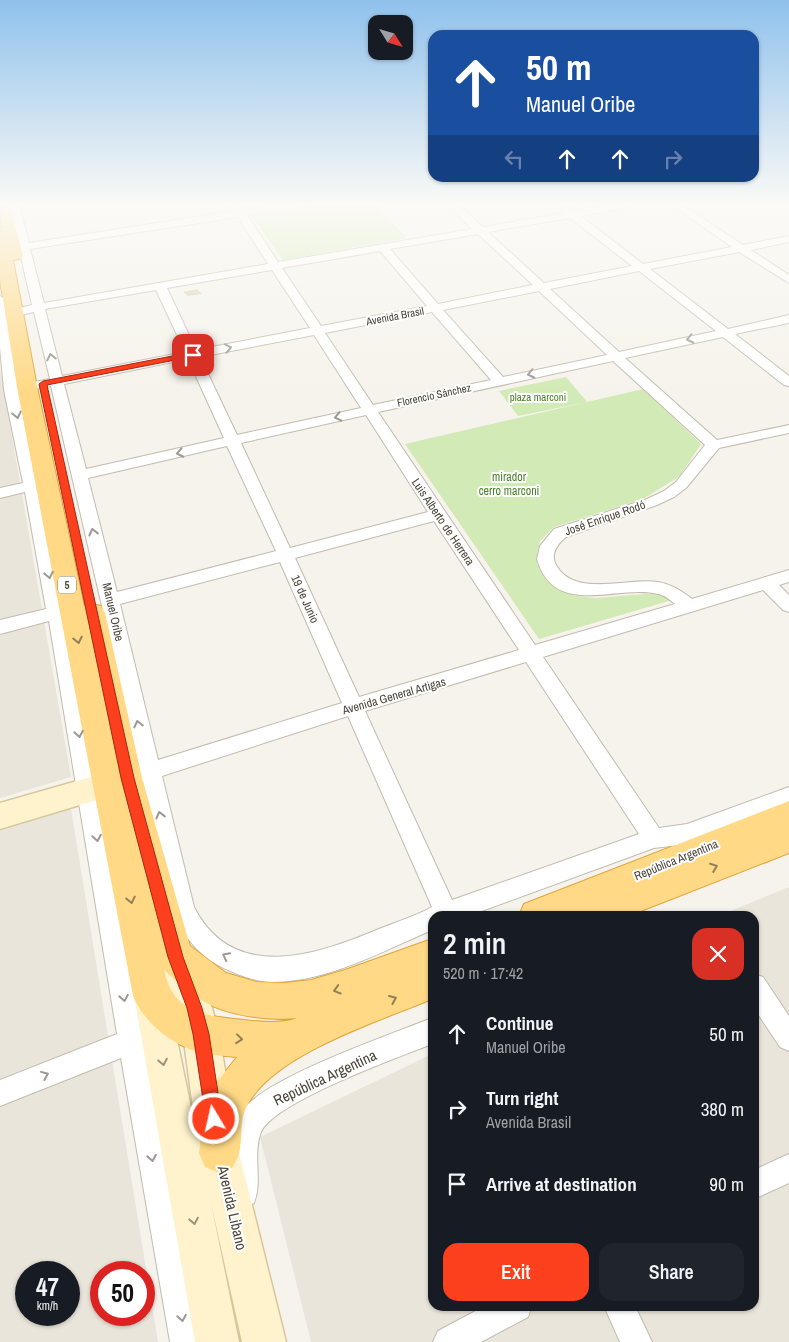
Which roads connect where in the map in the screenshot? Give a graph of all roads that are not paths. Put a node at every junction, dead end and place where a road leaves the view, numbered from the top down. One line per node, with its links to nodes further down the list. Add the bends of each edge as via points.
1 (6, 268): 14 (highway, Manuel Oribe / 5)
2 (10, 268): 14 (highway, Manuel Oribe / 5)
3 (21, 268): 14 (street, Manuel Oribe)
4 (266, 268): 11 (street)
5 (276, 268): 16 (street, Luis Alberto de Herrera)
6 (400, 268): 13 (street)
7 (521, 268): 12 (street)
8 (641, 268): 12 (street, Avenida Brasil); 17 (street)
9 (769, 268): 10 (street)
10 (789, 280)
11 (160, 286): 14 (street); 18 (street, 19 de Junio)
12 (543, 288): 13 (street, Avenida Brasil); 19 (street)
13 (435, 308): 16 (street, Avenida Brasil); 20 (street)
14 (14, 310): 22 (street); 22 (street, Manuel Oribe, one-way to 14); 22 (highway, Manuel Oribe / 5, via 27,339)
15 (789, 318): 17 (street, Florencio Sánchez)
16 (318, 330): 18 (street, Avenida Brasil, one-way to 16); 23 (street, Luis Alberto de Herrera)
17 (724, 332): 19 (street, Florencio Sánchez, one-way to 19); 21 (street)
18 (193, 355): 22 (street, Avenida Brasil); 25 (street, 19 de Junio)
19 (615, 356): 20 (street, Florencio Sánchez, one-way to 20); 26 (street)
20 (499, 381): 23 (street, Florencio Sánchez)
21 (789, 382)
22 (27, 387): 27 (street, Manuel Oribe); 28 (street, one-way to 28); 41 (highway, Manuel Oribe / 5)
23 (369, 410): 25 (street, Florencio Sánchez, one-way to 25); 30 (street, Luis Alberto de Herrera)
24 (789, 429): 26 (street)
25 (234, 442): 27 (street, Florencio Sánchez, one-way to 27); 31 (street, 19 de Junio)
26 (714, 445): 35 (street, José Enrique Rodó, via 681,485 669,494 560,534 546,550 546,562 552,572 569,586 600,590 660,588)
27 (79, 475): 34 (street, Manuel Oribe, one-way to 27)
28 (32, 486): 29 (street); 37 (street, one-way to 37)
29 (0, 493)
30 (438, 515): 31 (street); 39 (street, Luis Alberto de Herrera)
31 (285, 554): 34 (street); 40 (street, 19 de Junio)
32 (789, 576): 33 (street, Avenida General Artigas)
33 (766, 583): 35 (street, Avenida General Artigas); 36 (street)
34 (110, 600): 41 (street, Manuel Oribe, one-way to 34)
35 (689, 606): 39 (street, Avenida General Artigas)
36 (789, 606)
37 (56, 613): 38 (street); 41 (street, one-way to 41)
38 (0, 627)
39 (531, 655): 40 (street, Avenida General Artigas); 45 (street, Luis Alberto de Herrera)
40 (353, 707): 41 (street, Avenida General Artigas); 47 (street, 19 de Junio)
41 (118, 781): 44 (main road, Avenida General Artigas); 52 (highway, Manuel Oribe / 5); 54 (street, Manuel Oribe, one-way to 41, via 241,963 214,950 197,933); 57 (highway, Manuel Oribe / 5, one-way to 57); 62 (street, one-way to 62)
42 (789, 796): 45 (street, via 687,834)
43 (789, 815): 49 (highway, República Argentina)
44 (0, 816)
45 (654, 838): 48 (street)
46 (789, 838): 50 (highway, República Argentina, one-way to 46)
47 (437, 911)
48 (453, 911)
49 (549, 911)
50 (600, 911)
51 (428, 920): 54 (street, via 344,954 307,965)
52 (175, 957): 53 (highway, one-way to 52, via 345,988 312,998 285,1001 256,1000 217,989); 59 (main road, Avenida Libano / 5)
53 (428, 957)
54 (272, 970)
55 (428, 983): 61 (highway, one-way to 55)
56 (759, 993): 60 (street)
57 (151, 996): 59 (highway, via 179,1023); 71 (main road, 5, one-way to 71)
58 (428, 1033): 67 (street, República Argentina, via 288,1093 266,1106 252,1121 243,1167)
59 (201, 1034): 61 (highway, one-way to 61, via 258,1041); 64 (main road, Avenida Libano / 5)
60 (789, 1038)
61 (292, 1039): 64 (highway, via 267,1056 237,1087 226,1106)
62 (131, 1041): 63 (street, one-way to 62); 70 (street, one-way to 70)
63 (0, 1093)
64 (220, 1153): 67 (main road, Avenida Libano / 5)
65 (789, 1168): 66 (street)
66 (759, 1183)
67 (247, 1272): 72 (main road, Avenida Libano / 5)
68 (508, 1311): 73 (street)
69 (621, 1311): 74 (street)
70 (186, 1342)
71 (216, 1342)
72 (264, 1342)
73 (449, 1342)
74 (636, 1342)

